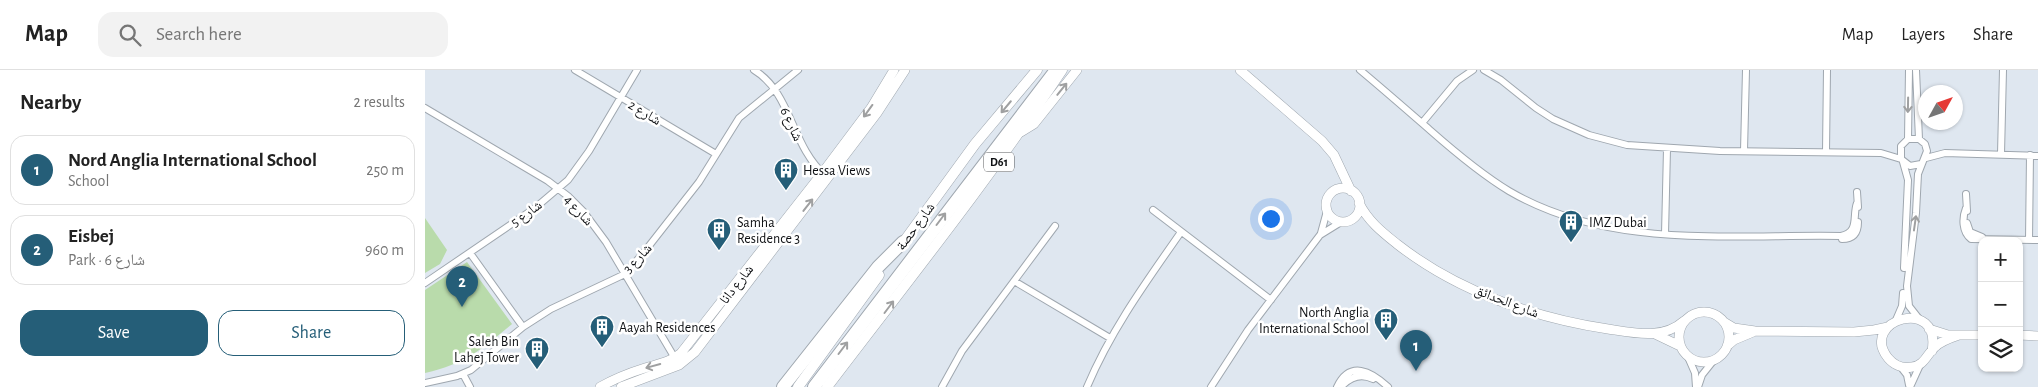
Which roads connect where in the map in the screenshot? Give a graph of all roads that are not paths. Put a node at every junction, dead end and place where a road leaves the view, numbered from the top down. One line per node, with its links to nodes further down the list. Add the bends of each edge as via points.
1 (575, 70): 25 (street, شارع 2)
2 (637, 70): 25 (street, شارع 5)
3 (754, 70): 24 (street, شارع 6)
4 (798, 70): 24 (street, شارع 3)
5 (894, 70): 46 (street, شارع دانا, one-way to 46)
6 (905, 70): 46 (street, شارع دانا, via 891,94)
7 (1037, 70): 65 (main road, شارع حصة / D61, one-way to 65, via 975,144)
8 (1056, 70): 102 (highway, one-way to 8)
9 (1063, 70): 28 (main road, شارع حصة / D61)
10 (1077, 70): 28 (street, one-way to 10, via 1034,124)
11 (1240, 70): 44 (street, via 1322,140)
12 (1359, 70): 27 (street)
13 (1462, 70): 23 (street)
14 (1473, 70): 23 (street)
15 (1484, 70): 22 (street)
16 (1493, 70): 22 (street)
17 (1746, 70): 34 (street)
18 (1827, 70): 35 (street)
19 (1909, 70): 29 (street, one-way to 29)
20 (1916, 70): 30 (street)
21 (2003, 70): 39 (street)
22 (1501, 80): 33 (street, via 1536,108 1571,128 1627,145)
23 (1457, 81): 27 (street)
24 (775, 88): 37 (street, شارع 3, via 739,118); 46 (street, شارع 6, via 804,151)
25 (621, 97): 37 (street, شارع 2); 47 (street, شارع 5, via 583,161)
26 (425, 108): 47 (street, شارع 4)
27 (1421, 123): 59 (street, via 1480,172 1539,207 1600,226)
28 (1021, 132): 103 (main road, شارع حصة / D61, one-way to 28)
29 (1907, 139): 30 (street); 31 (street)
30 (1919, 139): 32 (street)
31 (1901, 146): 36 (street); 43 (street)
32 (1927, 148): 38 (street); 42 (street)
33 (1667, 149): 34 (street); 59 (street)
34 (1744, 151): 35 (street)
35 (1825, 152): 36 (street)
36 (1881, 153): 43 (street)
37 (716, 154): 67 (street, شارع 3, via 699,182)
38 (1945, 154): 39 (street); 42 (street)
39 (2001, 154): 40 (street)
40 (2030, 155): 41 (street); 63 (street)
41 (2038, 156)
42 (1926, 158): 45 (street)
43 (1902, 160): 45 (street, via 1910,166); 71 (street, via 1908,180 1903,297)
44 (1337, 162): 48 (street); 49 (street)
45 (1921, 164): 72 (street, one-way to 45, via 1909,306 1907,291)
46 (826, 175): 92 (street, شارع دانا, via 695,352)
47 (558, 189): 66 (street, شارع 5); 67 (street, شارع 4, via 595,226)
48 (1334, 191): 49 (street); 54 (street, via 1326,201)
49 (1351, 191): 52 (street)
50 (1857, 192): 59 (street, via 1855,225 1850,233 1844,235)
51 (1966, 194): 61 (street, via 1964,229 1968,237)
52 (1359, 203): 55 (street, via 1358,213); 57 (street)
53 (1153, 210): 58 (street)
54 (1327, 211): 55 (street, via 1330,216); 60 (street)
55 (1344, 222): 57 (street, via 1367,223); 60 (street)
56 (1055, 226): 68 (street)
57 (1376, 227): 80 (street, شارع الحدائق, via 1430,266 1508,304 1591,326)
58 (1181, 232): 70 (street); 85 (street)
59 (1665, 234)
60 (1320, 235): 70 (street)
61 (1978, 240)
62 (2023, 240): 63 (street)
63 (2029, 240): 64 (street)
64 (2038, 240)
65 (903, 242): 100 (highway, via 877,267); 101 (main road, شارع حصة / D61)
66 (470, 253): 69 (street, شارع 5); 75 (street)
67 (625, 274): 75 (street, شارع 3, via 551,308); 92 (street, شارع 4)
68 (1014, 280): 85 (street); 104 (street, via 962,351)
69 (425, 283)
70 (1271, 300): 106 (street)
71 (1896, 320): 72 (street, via 1907,317); 76 (street)
72 (1920, 320): 77 (street)
73 (1684, 321): 74 (street, via 1702,312); 80 (street, via 1668,332); 86 (street, via 1679,336)
74 (1724, 322): 78 (street, via 1734,328); 87 (street, via 1728,331)
75 (523, 327): 95 (street, شارع 3)
76 (1888, 327): 79 (street); 88 (street, via 1883,336)
77 (1929, 329): 81 (street); 89 (street)
78 (1755, 331): 79 (street); 87 (street)
79 (1854, 332): 88 (street)
80 (1655, 334): 86 (street)
81 (1959, 335): 82 (street); 89 (street)
82 (1978, 335)
83 (2023, 335): 84 (street)
84 (2038, 336)
85 (1110, 338): 105 (street)
86 (1680, 346): 90 (street)
87 (1727, 346): 91 (street)
88 (1883, 346): 94 (street, via 1887,356)
89 (1932, 350): 93 (street)
90 (1688, 357): 91 (street, via 1699,362); 111 (street)
91 (1714, 360): 111 (street, via 1701,375)
92 (677, 362): 98 (street, شارع دانا, one-way to 98, via 625,375); 99 (street, شارع دانا)
93 (1920, 365): 94 (street); 112 (street)
94 (1900, 366): 112 (street)
95 (463, 374): 96 (street, شارع 3); 97 (street)
96 (425, 383)
97 (470, 387)
98 (600, 387)
99 (621, 387)
100 (783, 387)
101 (797, 387)
102 (814, 387)
103 (827, 387)
104 (942, 387)
105 (1087, 387)
106 (1211, 387)
107 (1337, 387): 110 (street, via 1345,376 1358,370 1371,374)
108 (1341, 387): 109 (street, via 1359,376 1371,378)
109 (1384, 387)
110 (1388, 387)
111 (1697, 387)
112 (1910, 387)

